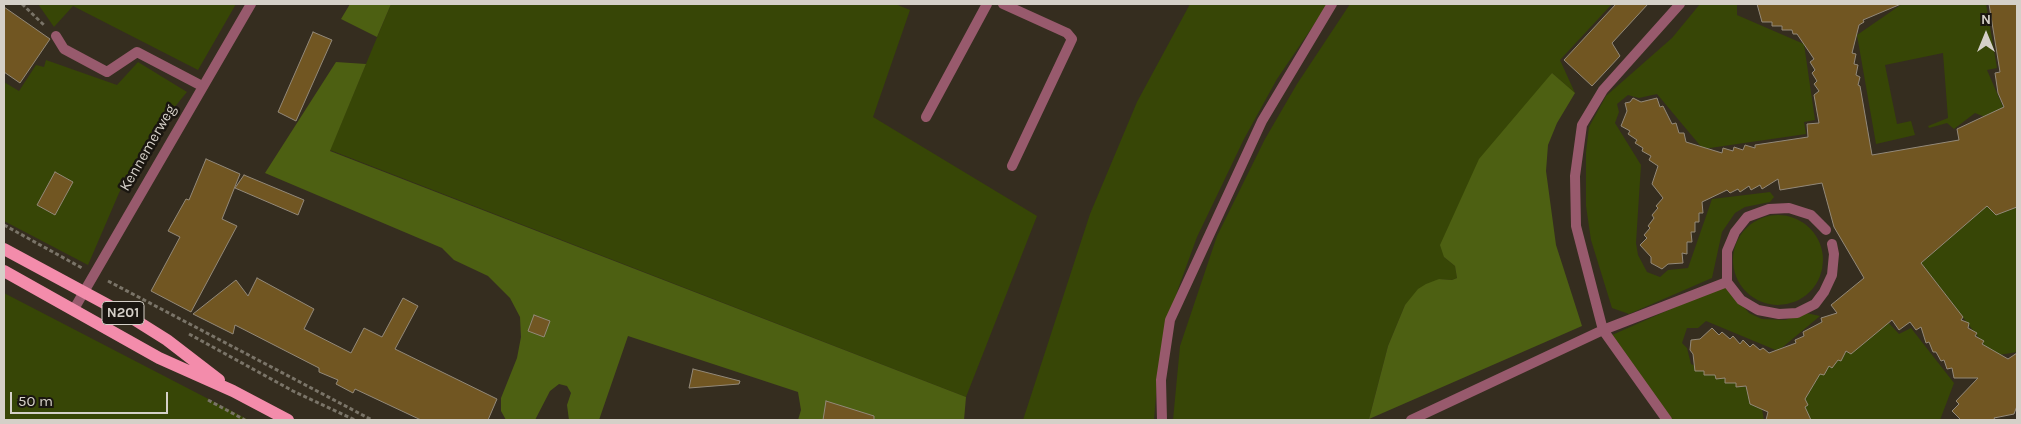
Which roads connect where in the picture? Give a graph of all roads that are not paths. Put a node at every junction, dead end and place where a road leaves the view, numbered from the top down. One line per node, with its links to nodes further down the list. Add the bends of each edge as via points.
1 (251, 4): 7 (street, Kennemerweg)
2 (988, 4): 8 (street)
3 (1003, 4): 9 (street, via 1068,33 1072,38)
4 (1332, 4): 20 (street, via 1262,121 1170,320 1162,380)
5 (1680, 4): 17 (street, via 1603,90 1582,125 1575,176 1576,226)
6 (56, 36): 7 (street, via 64,49 107,72 138,52)
7 (202, 86): 15 (street, Kennemerweg)
8 (926, 117)
9 (1012, 166)
10 (1826, 230): 14 (street, via 1811,215 1790,208 1769,209 1747,217 1735,232 1727,252)
11 (1832, 244): 14 (street, via 1832,275 1824,292 1814,304 1797,313 1758,310 1741,300)
12 (4, 249): 15 (main road, N201)
13 (4, 272): 16 (main road, N201)
14 (1727, 282): 17 (street)
15 (84, 293): 16 (street, Kennemerweg); 18 (main road, N201, via 167,340)
16 (74, 309): 18 (main road, N201, via 160,358)
17 (1603, 330): 21 (street); 22 (street)
18 (233, 391): 19 (main road, N201)
19 (288, 420)
20 (1162, 420)
21 (1411, 420)
22 (1666, 420)

